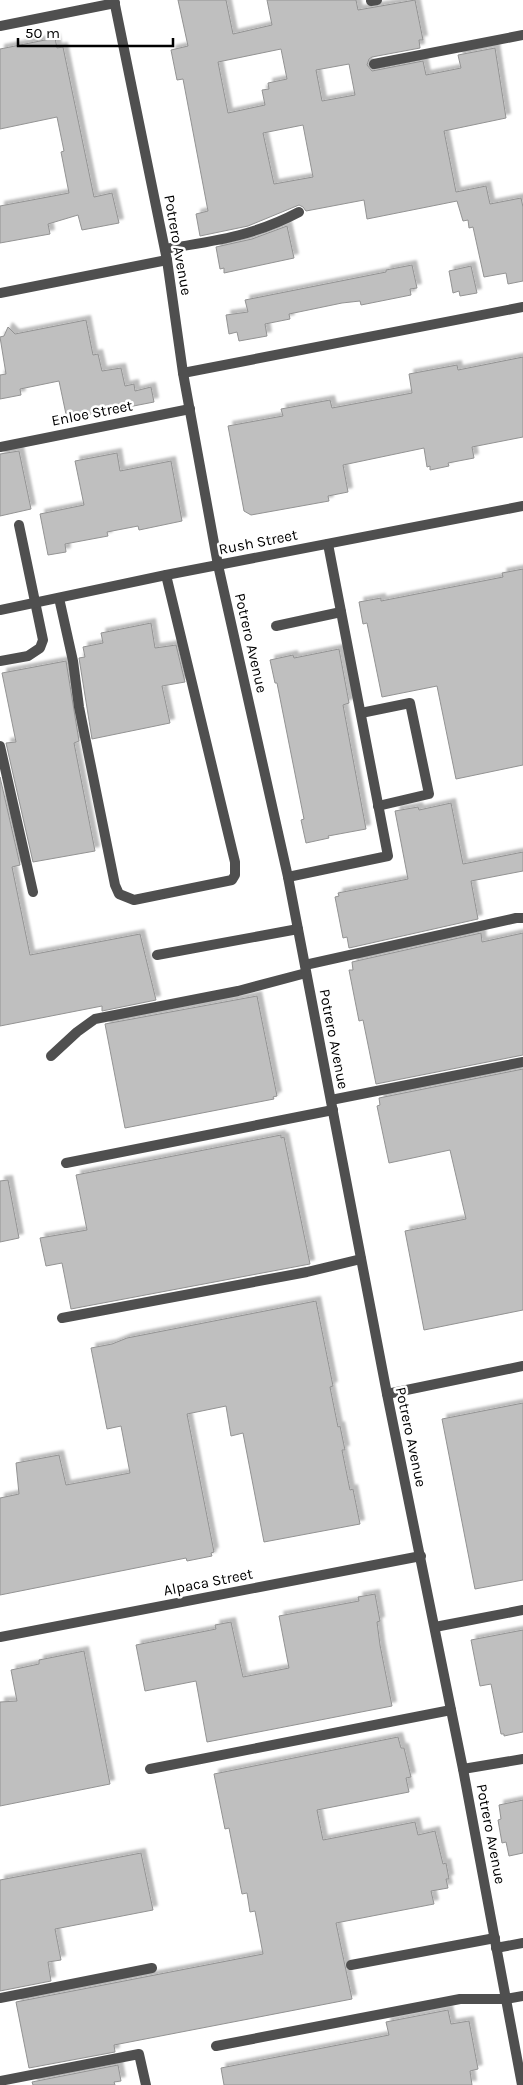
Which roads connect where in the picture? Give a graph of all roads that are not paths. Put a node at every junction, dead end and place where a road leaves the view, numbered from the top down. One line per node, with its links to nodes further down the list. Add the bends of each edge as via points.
1 (115, 2): 2 (street); 6 (street, Potrero Avenue)
2 (0, 26)
3 (523, 35): 4 (street)
4 (374, 64)
5 (299, 212): 6 (street, via 275,225 238,237)
6 (165, 249): 7 (street, Potrero Avenue)
7 (167, 260): 8 (street); 10 (street, Potrero Avenue)
8 (0, 293)
9 (523, 307): 10 (street)
10 (182, 373): 11 (street, Potrero Avenue)
11 (190, 409): 12 (street, Enloe Street); 16 (street, Potrero Avenue)
12 (0, 447)
13 (523, 506): 15 (street, Rush Street)
14 (19, 525): 19 (street)
15 (328, 544): 16 (street, Rush Street); 21 (street)
16 (218, 565): 17 (street, Rush Street); 27 (street, Potrero Avenue)
17 (166, 575): 18 (street, Rush Street); 18 (street, via 234,862 232,880 134,900 119,894)
18 (58, 598): 19 (street, Rush Street)
19 (36, 602): 20 (street, Rush Street); 23 (street, via 43,640 40,648 28,656)
20 (0, 610)
21 (342, 612): 22 (street); 24 (street)
22 (276, 626)
23 (0, 661)
24 (361, 713): 26 (street); 26 (street, via 410,703 429,794)
25 (0, 746): 28 (street)
26 (378, 806): 27 (street, via 388,856)
27 (288, 877): 30 (street, Potrero Avenue)
28 (33, 892)
29 (523, 918): 32 (street)
30 (298, 929): 31 (street); 32 (street, Potrero Avenue)
31 (156, 955)
32 (306, 969): 33 (street, via 238,991 95,1020); 35 (street, Potrero Avenue)
33 (51, 1056)
34 (523, 1062): 35 (street)
35 (332, 1105): 36 (street); 37 (street, Potrero Avenue)
36 (66, 1163)
37 (361, 1259): 38 (street); 40 (street, Potrero Avenue)
38 (62, 1318)
39 (523, 1366): 40 (street)
40 (387, 1394): 41 (street, Potrero Avenue)
41 (421, 1556): 43 (street, Potrero Avenue); 44 (street, Alpaca Street)
42 (523, 1610): 43 (street)
43 (435, 1627): 45 (street, Potrero Avenue)
44 (0, 1637)
45 (452, 1710): 47 (street); 48 (street, Potrero Avenue)
46 (523, 1759): 48 (street)
47 (150, 1769)
48 (463, 1769): 49 (street, Potrero Avenue)
49 (496, 1943): 50 (street); 51 (street); 55 (street, Potrero Avenue)
50 (523, 1943)
51 (351, 1965)
52 (152, 1968): 54 (street)
53 (523, 1996): 55 (street)
54 (0, 1998)
55 (506, 1999): 56 (street, via 460,1999); 59 (street, Potrero Avenue)
56 (216, 2046)
57 (0, 2081): 58 (street, via 139,2054)
58 (146, 2085)
59 (522, 2085)

